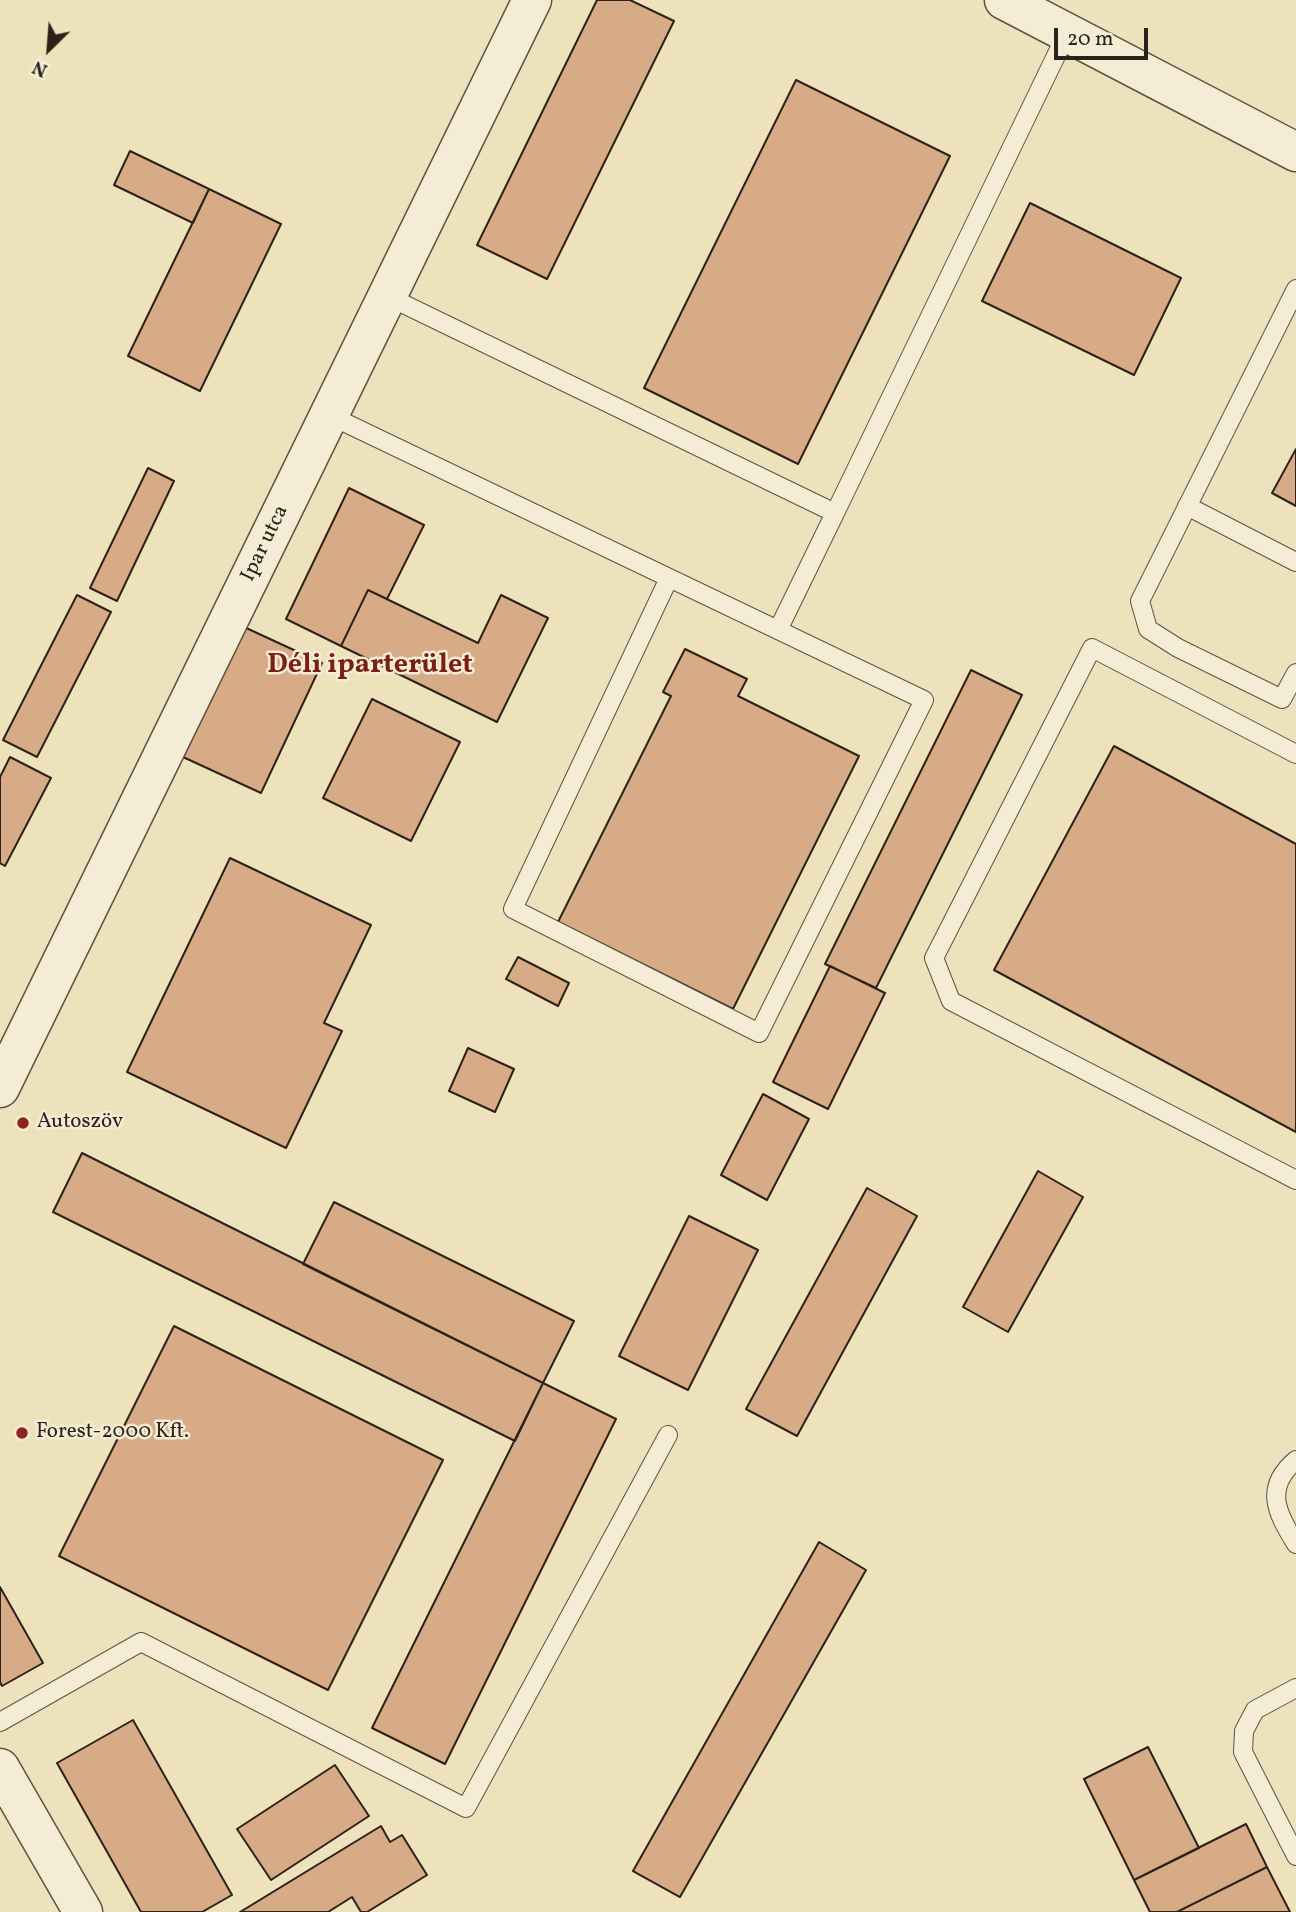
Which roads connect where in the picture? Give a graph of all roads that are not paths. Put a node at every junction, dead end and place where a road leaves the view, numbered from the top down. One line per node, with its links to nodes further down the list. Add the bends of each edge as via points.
1 (532, 0): 6 (street, Ipar utca)
2 (1004, 0): 3 (street)
3 (1067, 33): 4 (street); 9 (lane)
4 (1296, 152)
5 (1296, 289): 8 (lane)
6 (387, 296): 7 (street, Ipar utca); 9 (lane)
7 (329, 415): 11 (lane); 15 (street, Ipar utca)
8 (1187, 506): 10 (lane); 13 (lane, via 1140,601 1147,629 1282,699)
9 (835, 513): 12 (lane)
10 (1296, 562)
11 (669, 578): 12 (lane); 12 (lane, via 513,909 759,1033 924,700)
12 (778, 630)
13 (1296, 673)
14 (1296, 754): 16 (lane, via 1092,648 934,958 951,1001)
15 (0, 1088)
16 (1296, 1180)
17 (668, 1435): 21 (lane, via 466,1808 141,1642)
18 (1296, 1460): 19 (lane, via 1284,1470 1275,1489 1279,1515)
19 (1296, 1544)
20 (1296, 1688): 23 (lane, via 1255,1710 1244,1731 1243,1752)
21 (0, 1722)
22 (0, 1768): 24 (street)
23 (1296, 1856)
24 (83, 1912)

